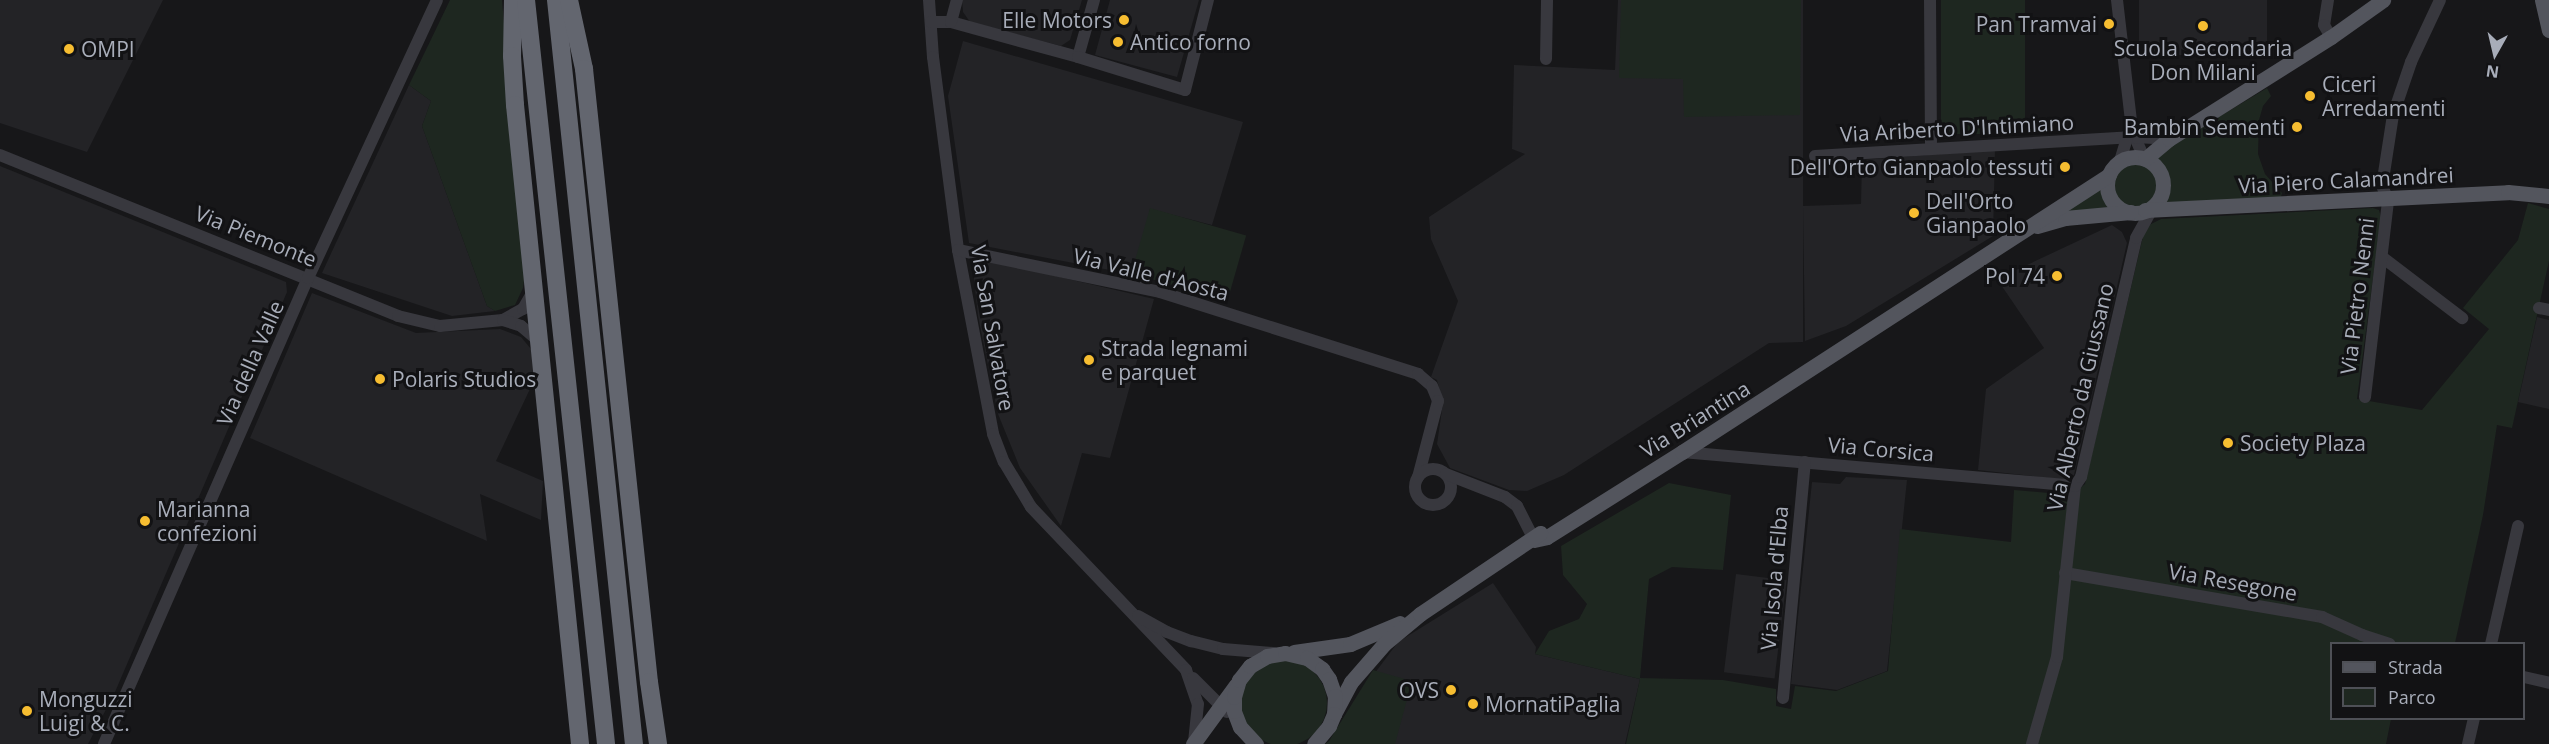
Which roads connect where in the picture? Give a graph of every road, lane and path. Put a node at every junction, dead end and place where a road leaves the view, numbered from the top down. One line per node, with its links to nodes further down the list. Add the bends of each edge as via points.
1 (437, 0): 38 (street, Via della Valle)
2 (513, 0): 39 (highway, via 513,76)
3 (526, 0): 73 (highway)
4 (556, 0): 74 (highway)
5 (569, 0): 75 (highway, via 584,69)
6 (929, 0): 17 (street, Via San Salvatore)
7 (957, 0): 18 (street)
8 (1094, 0): 21 (street)
9 (1208, 0): 21 (street, via 1185,90)
10 (1547, 0): 22 (street)
11 (1930, 0): 26 (street)
12 (2117, 0): 23 (street)
13 (2328, 0): 20 (street)
14 (2382, 0): 20 (main road)
15 (2440, 0): 33 (street, Via Pietro Nenni, via 2411,62 2393,115 2382,186)
16 (2542, 0): 19 (main road)
17 (931, 22): 18 (street); 36 (street, Via San Salvatore)
18 (951, 22): 21 (street)
19 (2549, 30)
20 (2328, 31): 25 (main road)
21 (1078, 57)
22 (1546, 59)
23 (2131, 137): 24 (street, Via Ariberto D'Intimiano); 25 (street); 29 (street); 30 (street)
24 (2102, 140): 26 (street, Via Ariberto D'Intimiano); 29 (street, Via Ariberto D'Intimiano, via 2115,143)
25 (2169, 140): 30 (main road)
26 (1931, 147): 28 (street, Via Ariberto D'Intimiano)
27 (0, 155): 38 (street, Via Piemonte)
28 (1815, 156)
29 (2122, 156): 30 (main road); 31 (main road)
30 (2144, 158): 34 (main road, via 2162,177 2162,192)
31 (2109, 175): 34 (main road, via 2108,189 2119,206); 35 (main road, Via Briantina)
32 (2549, 196): 33 (main road, Via Piero Calamandrei, via 2508,192)
33 (2388, 200): 34 (main road, Via Piero Calamandrei); 37 (street, Via Pietro Nenni)
34 (2146, 209): 35 (main road, Via Briantina, via 2066,218); 50 (street, Via Alberto da Giussano, via 2081,477)
35 (2020, 232): 42 (main road, Via Briantina)
36 (958, 250): 45 (street, Via Valle d'Aosta, via 1160,292 1418,374 1432,386 1438,401); 56 (street, Via San Salvatore, via 993,434 1004,462 1031,507)
37 (2382, 257): 40 (street); 44 (street, Via Pietro Nenni)
38 (308, 278): 41 (street, Via Piemonte, via 399,316 440,326); 71 (street, Via della Valle)
39 (534, 290): 41 (street, via 523,309); 43 (highway)
40 (2462, 318)
41 (503, 320): 43 (street, via 522,326)
42 (1875, 324): 46 (main road, Via Briantina); 54 (main road, Via Briantina, via 1820,352 1545,528)
43 (539, 341): 72 (highway)
44 (2365, 397)
45 (1432, 431): 48 (street, via 1433,453); 49 (street)
46 (1682, 452): 47 (street, Via Corsica); 54 (main road, Via Briantina, via 1547,537)
47 (1805, 462): 50 (street, Via Corsica); 65 (street, Via Isola d'Elba)
48 (1443, 472): 49 (street, via 1428,470); 51 (street); 52 (street, via 1452,484)
49 (1418, 477): 52 (street, via 1415,489 1425,503 1441,504)
50 (2075, 486): 55 (street, Via Alberto da Giussano)
51 (1480, 488): 52 (street); 54 (street, via 1505,496 1517,506)
52 (1449, 496)
53 (2518, 526): 59 (street)
54 (1533, 540): 57 (main road, Via Briantina)
55 (2065, 573): 58 (street, Via Resegone, via 2322,617); 78 (street, Via Alberto da Giussano, via 2057,657)
56 (1133, 614): 60 (street, Via San Salvatore, via 1191,641 1244,652); 61 (street, Via San Salvatore)
57 (1420, 614): 60 (main road, Via Briantina, via 1350,644); 67 (main road, Via Briantina, via 1365,663)
58 (2383, 642)
59 (2491, 642)
60 (1284, 653): 63 (main road, Via Briantina, via 1267,656 1250,666); 67 (main road, via 1307,658 1322,669 1335,696)
61 (1186, 670): 66 (street, Via San Salvatore); 70 (street, Via San Salvatore, via 1198,704)
62 (2525, 677): 64 (street)
63 (1239, 680): 66 (main road); 69 (main road, via 1234,697)
64 (2549, 683)
65 (1783, 698)
66 (1221, 706): 69 (street, Via San Salvatore); 70 (main road)
67 (1334, 714): 77 (main road, Via Briantina)
68 (2474, 720): 79 (street)
69 (1238, 721): 76 (main road)
70 (1193, 743)
71 (104, 744)
72 (580, 744)
73 (606, 744)
74 (634, 744)
75 (658, 744)
76 (1256, 744)
77 (1314, 744)
78 (2032, 744)
79 (2468, 744)

